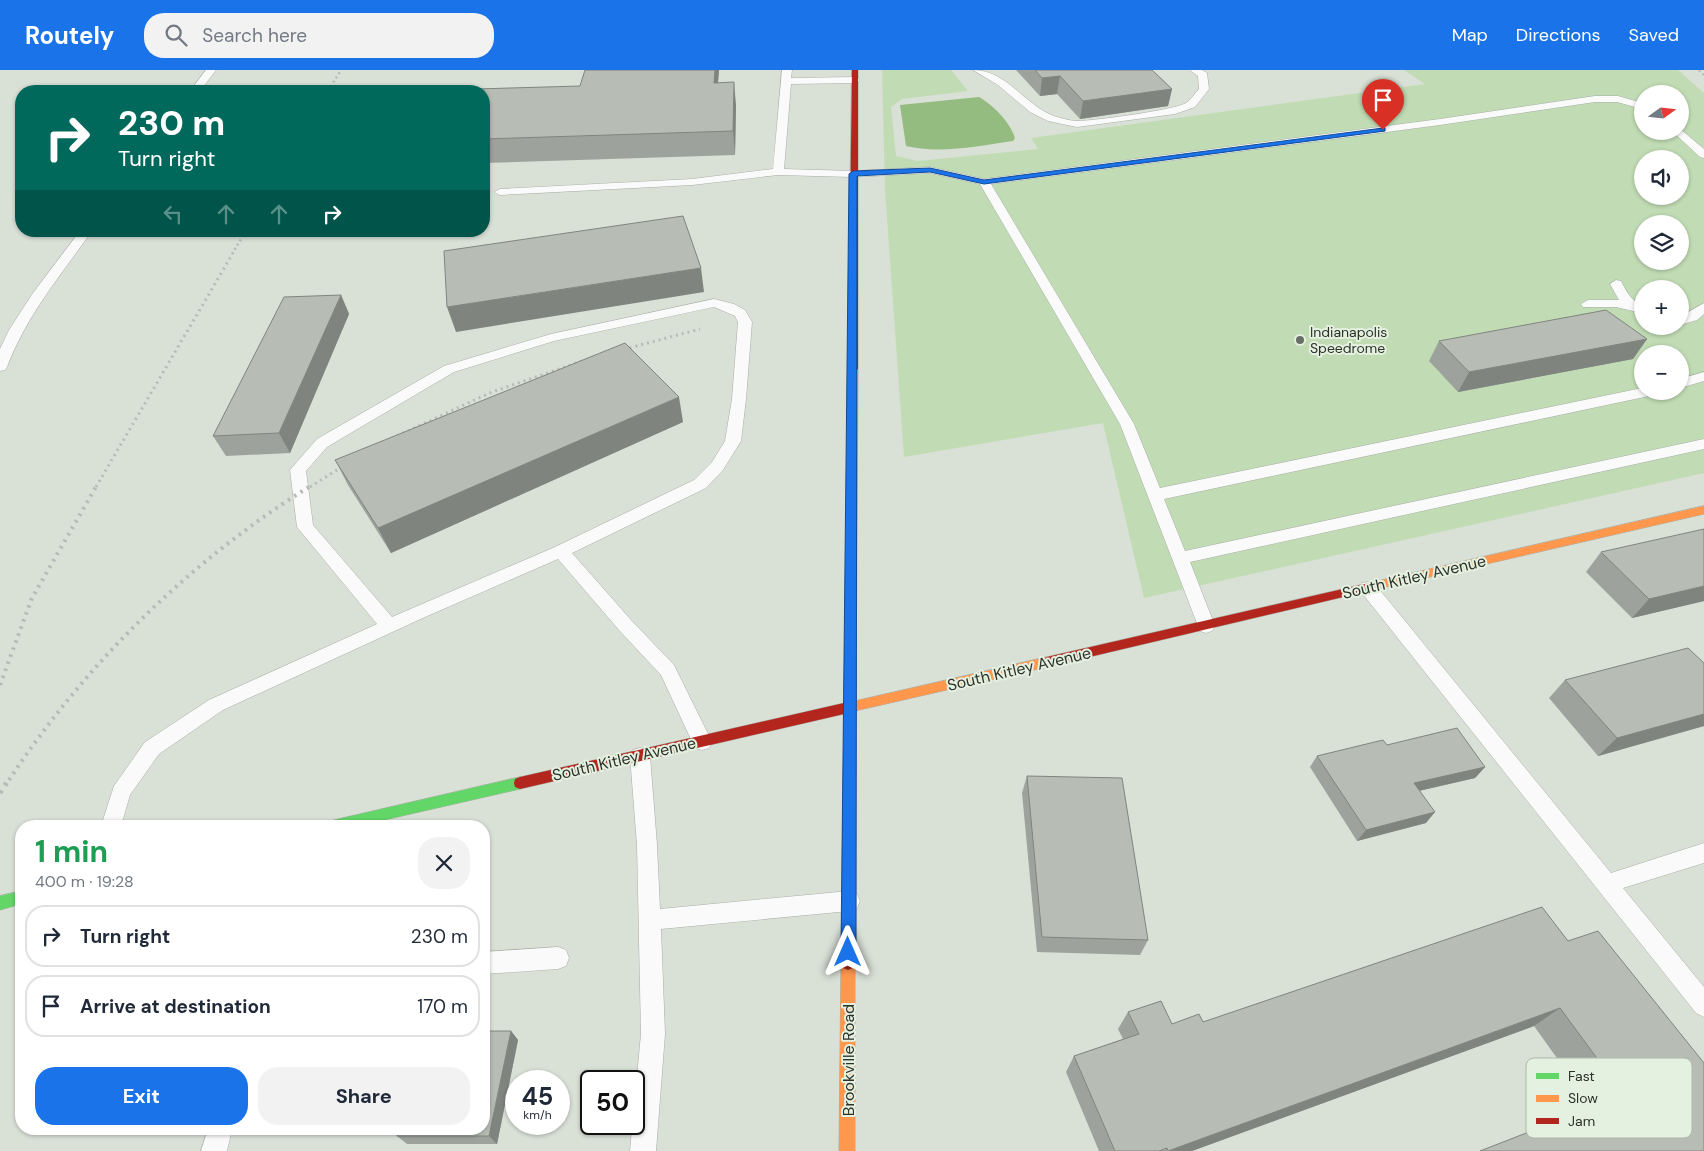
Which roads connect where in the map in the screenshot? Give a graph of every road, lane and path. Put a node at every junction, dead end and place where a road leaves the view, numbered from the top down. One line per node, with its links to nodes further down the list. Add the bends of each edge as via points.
1 (211, 70): 6 (lane)
2 (978, 70): 3 (lane, via 1002,83 1034,110 1077,124 1171,112 1190,105 1204,89 1203,75)
3 (1195, 70)
4 (855, 75): 5 (lane); 11 (main road, Brookville Road)
5 (786, 76): 10 (lane)
6 (200, 85)
7 (1634, 104): 12 (lane, via 1595,98 1430,124)
8 (1687, 140): 9 (lane)
9 (1704, 155)
10 (778, 172): 11 (lane); 13 (lane, via 692,182)
11 (853, 174): 12 (lane, via 930,170); 33 (main road, Brookville Road)
12 (984, 182): 26 (lane, via 1127,424)
13 (500, 192)
14 (81, 237): 21 (lane, via 42,288 22,320)
15 (1616, 284): 17 (lane, via 1620,293)
16 (1588, 304): 18 (lane)
17 (1634, 305)
18 (1634, 307)
19 (1704, 307): 20 (lane)
20 (1689, 317)
21 (0, 367)
22 (1704, 376): 23 (lane)
23 (1689, 381)
24 (1634, 394): 26 (lane)
25 (1704, 444): 29 (lane)
26 (1155, 495): 29 (lane)
27 (1704, 510): 30 (main road, South Kitley Avenue)
28 (561, 551): 31 (lane); 31 (lane, via 700,484 718,466 733,441 745,322 740,313 714,303 681,309 551,338 448,369 322,443 298,470 305,527); 34 (lane, via 668,670)
29 (1180, 558): 32 (lane)
30 (1368, 588): 32 (main road, South Kitley Avenue); 39 (lane)
31 (389, 626): 36 (lane, via 216,705 152,748 120,792)
32 (1206, 626): 33 (main road, South Kitley Avenue)
33 (849, 708): 34 (main road, South Kitley Avenue); 41 (main road, Brookville Road)
34 (702, 742): 35 (main road, South Kitley Avenue)
35 (640, 756): 37 (main road, South Kitley Avenue); 43 (lane)
36 (113, 820)
37 (360, 820)
38 (1704, 852): 39 (lane)
39 (1606, 884): 46 (lane)
40 (15, 899): 42 (main road)
41 (849, 901): 43 (lane); 50 (main road, Brookville Road)
42 (0, 903)
43 (650, 920): 49 (lane, via 653,1034)
44 (558, 958): 45 (lane)
45 (490, 963)
46 (1704, 1005)
47 (218, 1135): 48 (lane)
48 (214, 1151)
49 (643, 1151)
50 (847, 1151)

